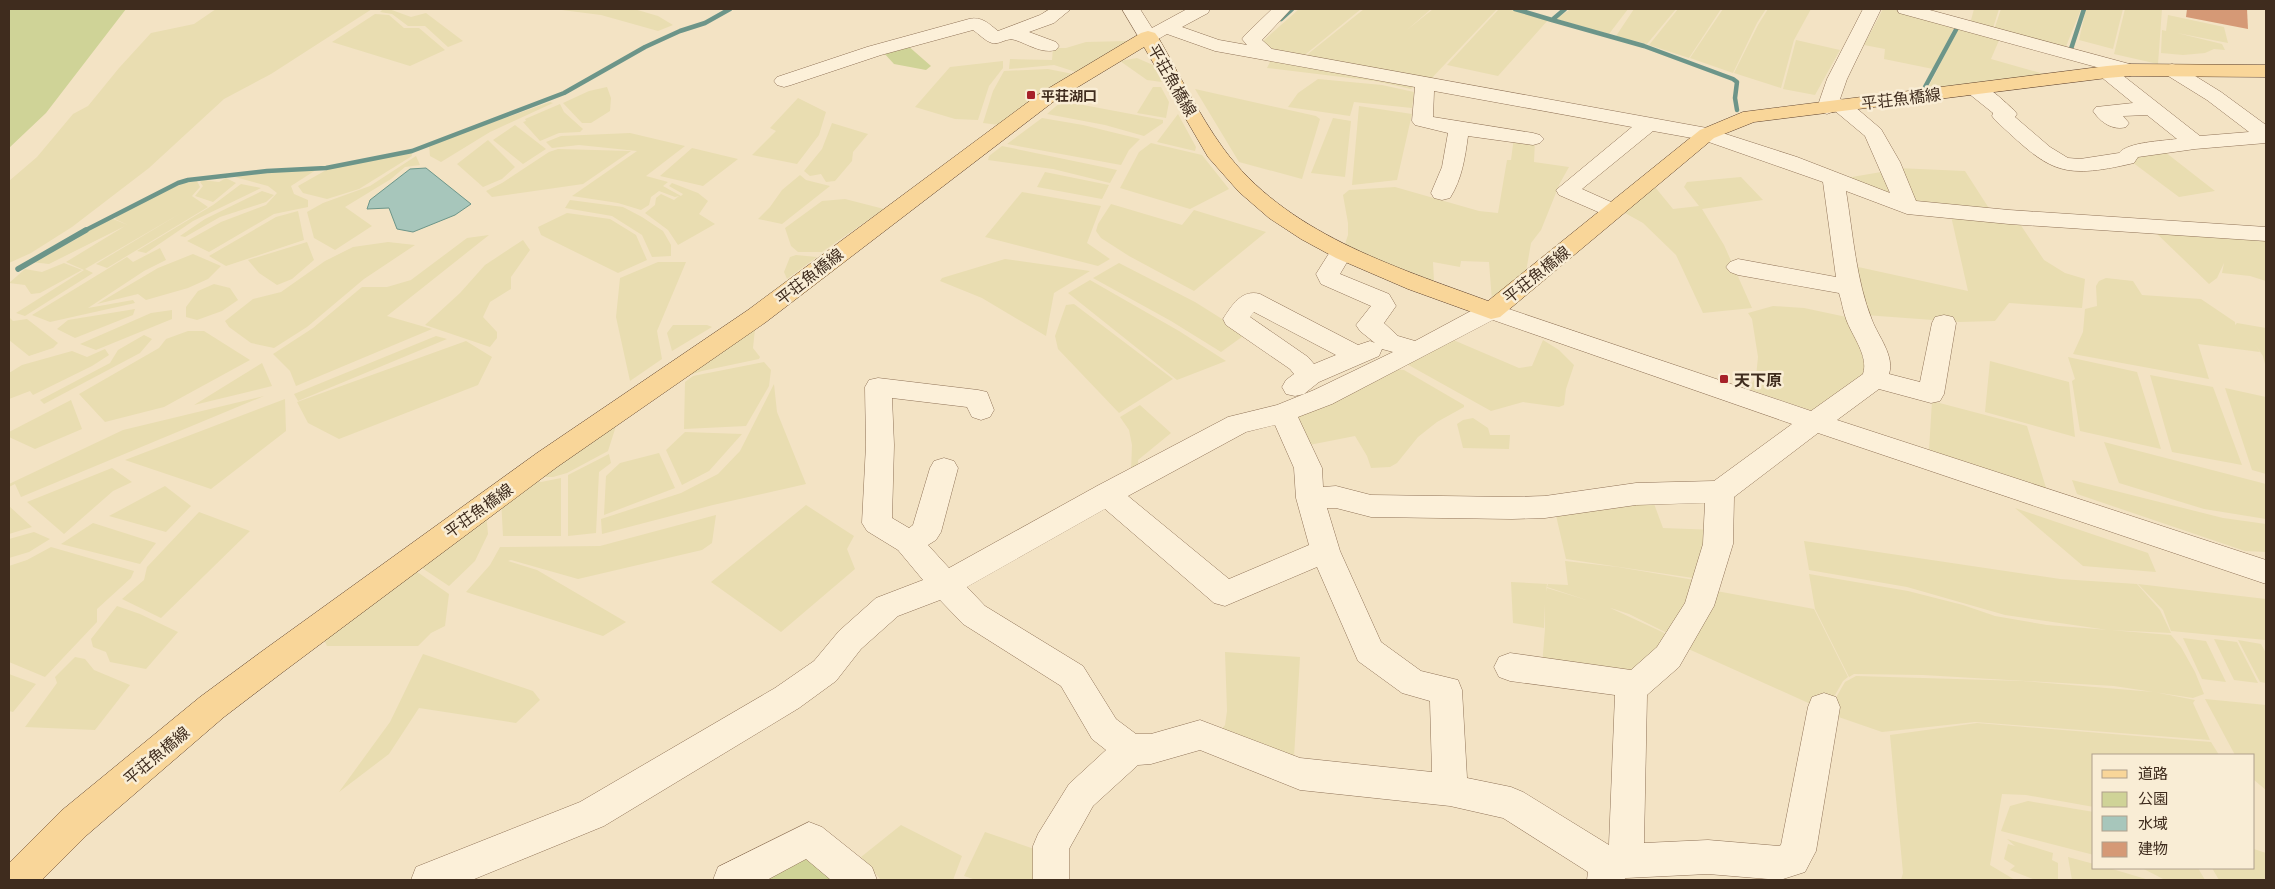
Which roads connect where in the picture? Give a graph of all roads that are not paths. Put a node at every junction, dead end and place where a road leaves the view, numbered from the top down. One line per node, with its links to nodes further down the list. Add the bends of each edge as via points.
1 (1062, 9): 10 (street, via 1047,20)
2 (1111, 9): 8 (street)
3 (1201, 9): 11 (street)
4 (1282, 9): 13 (street, via 1252,39)
5 (1872, 9): 21 (street, via 1837,79)
6 (1906, 9): 14 (street)
7 (960, 10): 9 (street)
8 (1133, 11): 11 (street)
9 (976, 23): 10 (street, via 996,38); 18 (street)
10 (1012, 32): 12 (street)
11 (1157, 32): 13 (street); 35 (main road, 平荘魚橋線, via 1207,139 1231,172 1284,220); 62 (main road, 平荘魚橋線, via 1046,98 758,316 547,460 272,662 212,707 74,823)
12 (1048, 46)
13 (1267, 55): 19 (street)
14 (2130, 70): 15 (main road, 平荘魚橋線); 17 (main road, 平荘魚橋線)
15 (2172, 70): 16 (main road, 平荘魚橋線); 27 (street, via 2214,96)
16 (2266, 71)
17 (2107, 72): 20 (main road, 平荘魚橋線); 22 (street)
18 (791, 75)
19 (1425, 83): 23 (street); 25 (street, via 1422,121)
20 (1975, 89): 21 (main road, 平荘魚橋線); 29 (street, via 2007,114 2002,116 2053,159 2068,165 2126,158 2131,152)
21 (1834, 106): 26 (main road, 平荘魚橋線, via 1750,116); 32 (street, via 1874,133)
22 (2153, 108): 24 (street, via 2103,110); 29 (street)
23 (1650, 123): 26 (street); 33 (street, via 1567,190)
24 (2119, 123)
25 (1459, 129): 28 (street); 31 (street, via 1453,167)
26 (1707, 134): 30 (street); 33 (main road, 平荘魚橋線)
27 (2266, 136): 29 (street)
28 (1533, 139)
29 (2195, 143)
30 (1833, 179): 32 (street); 37 (street)
31 (1442, 193)
32 (1907, 207): 34 (street)
33 (1612, 211): 38 (main road, 平荘魚橋線)
34 (2266, 234)
35 (1341, 252): 38 (main road, 平荘魚橋線); 40 (street, via 1328,276 1380,300 1384,306 1368,324)
36 (1738, 267): 37 (street)
37 (1850, 287): 44 (street, via 1859,320 1874,352 1878,368)
38 (1490, 311): 41 (street); 47 (street)
39 (1944, 323): 44 (street, via 1930,394)
40 (1388, 342): 41 (street); 42 (street)
41 (1417, 350): 46 (street, via 1323,397)
42 (1357, 355): 43 (street); 43 (street, via 1252,300 1235,319 1299,364)
43 (1310, 376): 46 (street, via 1285,395)
44 (1874, 379): 47 (street)
45 (981, 410): 52 (street, via 978,399 878,387 877,523)
46 (1286, 411): 50 (street, via 1238,424); 51 (street, via 1308,468)
47 (1814, 422): 49 (street); 54 (street)
48 (944, 468): 52 (street, via 926,532)
49 (1720, 492): 51 (street, via 1636,494 1545,507 1512,508 1371,506 1336,497); 57 (street, via 1718,544 1699,606 1668,657)
50 (1106, 494): 53 (street, via 1225,594); 55 (street)
51 (1310, 498): 53 (street)
52 (908, 542): 55 (street)
53 (1326, 551): 60 (street, via 1369,651 1413,683 1446,690)
54 (2266, 572)
55 (945, 586): 59 (street, via 974,615 1072,676 1104,729); 63 (street, via 887,607 850,640 825,672 592,814)
56 (1510, 667): 57 (street)
57 (1636, 685): 61 (street, via 1631,694)
58 (1824, 707): 61 (street, via 1798,850 1792,860 1779,863 1708,857 1658,858)
59 (1130, 750): 60 (street, via 1151,750 1200,734 1300,774); 66 (street, via 1081,795 1051,846)
60 (1450, 790): 61 (street, via 1511,802)
61 (1612, 869)
62 (17, 880)
63 (429, 880)
64 (731, 880): 65 (street, via 809,839)
65 (859, 880)
66 (1051, 880)

